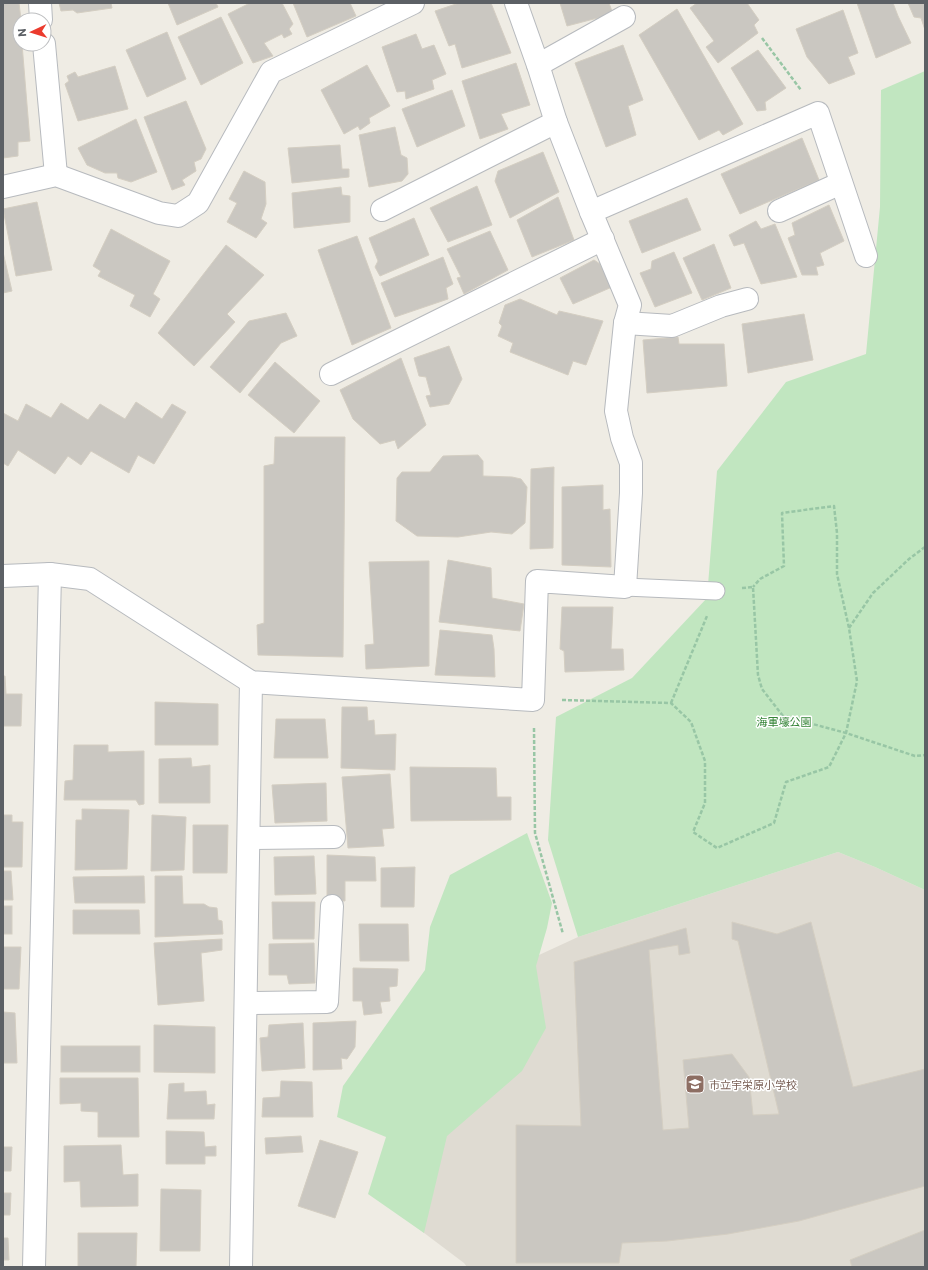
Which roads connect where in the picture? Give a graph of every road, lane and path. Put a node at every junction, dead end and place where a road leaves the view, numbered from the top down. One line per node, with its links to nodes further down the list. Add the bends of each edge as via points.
1 (413, 3): 9 (street, via 271,72 198,203 178,216 159,213)
2 (516, 3): 6 (street)
3 (624, 18): 6 (street)
4 (762, 38): 7 (path)
5 (45, 52): 9 (street)
6 (538, 64): 8 (street)
7 (818, 113): 10 (street); 14 (street)
8 (556, 122): 12 (street); 14 (street)
9 (56, 175): 11 (street)
10 (841, 183): 13 (street); 16 (street)
11 (3, 187)
12 (382, 210)
13 (779, 211)
14 (591, 212): 15 (street)
15 (603, 239): 18 (street, via 630,305); 19 (street)
16 (866, 256)
17 (747, 299): 18 (street, via 721,306 672,326)
18 (625, 323): 23 (street, via 616,411 631,463)
19 (331, 374)
20 (925, 547): 26 (path, via 873,593)
21 (50, 574): 22 (street); 27 (street, via 90,579); 37 (street)
22 (3, 576)
23 (625, 587): 25 (lane); 28 (street, via 537,581)
24 (753, 587): 25 (path); 26 (path, via 760,579 784,566 782,513 834,506 837,574); 30 (path, via 758,675 762,689 783,716)
25 (716, 591): 29 (path)
26 (849, 628): 30 (path, via 858,681)
27 (251, 682): 28 (street); 33 (street)
28 (533, 700): 29 (path); 35 (path, via 535,833)
29 (671, 703): 30 (path, via 691,722 705,761 705,803 693,832 717,848 774,823 786,782 829,767)
30 (846, 733): 31 (path, via 915,756)
31 (925, 755)
32 (334, 837): 33 (street)
33 (249, 838): 36 (street)
34 (332, 906): 36 (street, via 327,1002)
35 (563, 934)
36 (246, 1003): 38 (street)
37 (34, 1267)
38 (241, 1267)

